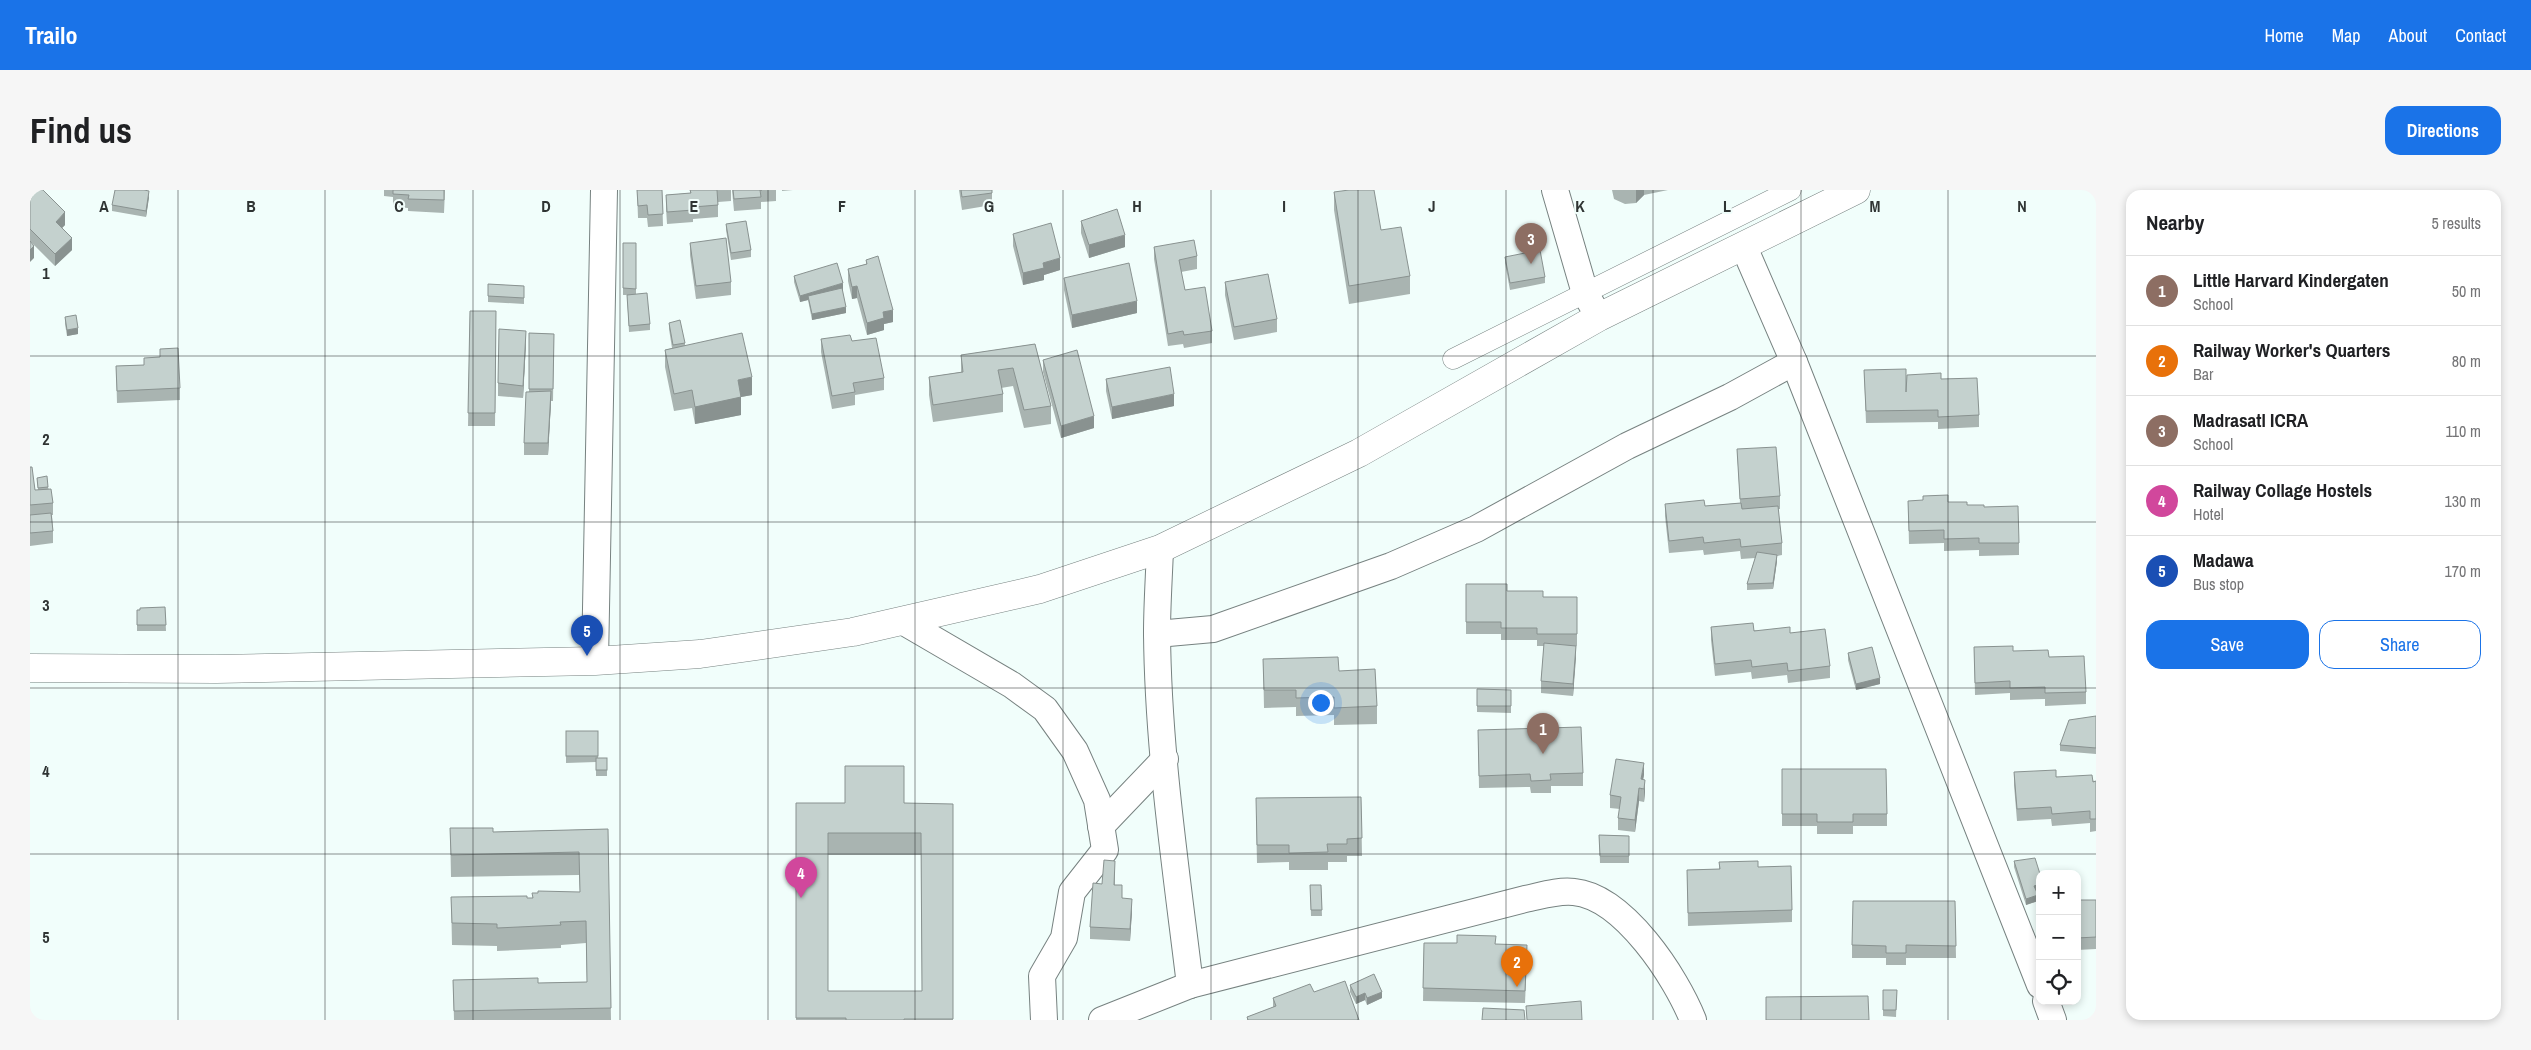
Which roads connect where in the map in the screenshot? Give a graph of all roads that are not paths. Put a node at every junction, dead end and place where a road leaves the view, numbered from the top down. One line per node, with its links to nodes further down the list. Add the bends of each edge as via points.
1 (604, 190): 13 (street)
2 (1555, 190): 6 (street)
3 (1791, 190): 6 (street)
4 (1856, 190): 5 (street)
5 (1744, 247): 7 (street); 9 (street)
6 (1585, 293): 7 (street); 8 (street)
7 (1599, 317): 10 (street, via 1359,454)
8 (1453, 359)
9 (1794, 362): 12 (street, via 1730,397 1627,446 1476,529 1391,566 1213,629); 17 (street)
10 (1160, 549): 11 (street, via 1040,589); 12 (street)
11 (904, 622): 13 (street, via 773,645); 16 (street, via 1045,709 1075,751 1097,800)
12 (1157, 634): 15 (street)
13 (595, 661): 14 (street, via 216,669)
14 (30, 668)
15 (1165, 759): 16 (street); 18 (street)
16 (1101, 826): 20 (street, via 1105,850 1072,892 1064,938 1042,976)
17 (2036, 975)
18 (1190, 985): 21 (street); 22 (street, via 1525,899 1574,892 1605,904 1635,930 1686,1004)
19 (2047, 1005): 23 (street)
20 (1044, 1020)
21 (1102, 1020)
22 (1692, 1020)
23 (2053, 1020)

